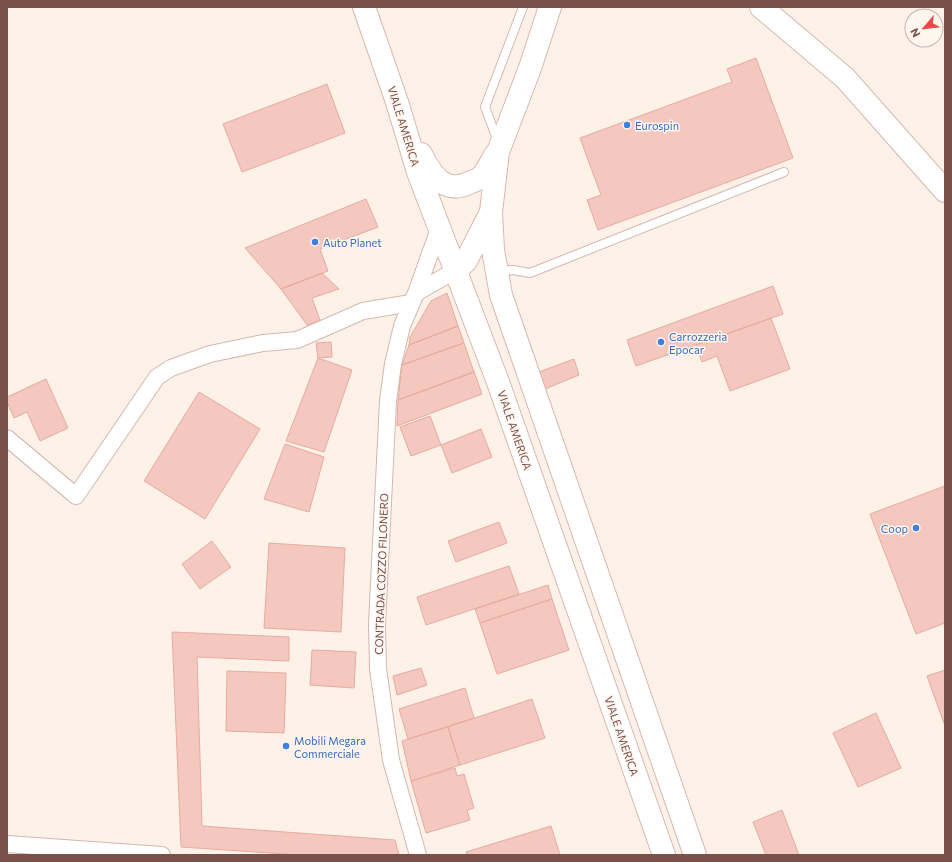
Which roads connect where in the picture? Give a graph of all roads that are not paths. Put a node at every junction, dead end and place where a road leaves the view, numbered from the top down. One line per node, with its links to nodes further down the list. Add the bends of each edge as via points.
1 (364, 7): 7 (main road, VIALE AMERICA)
2 (523, 7): 8 (lane, via 485,107)
3 (550, 7): 6 (main road)
4 (566, 7): 6 (main road, via 548,47)
5 (761, 7): 10 (main road, via 845,78)
6 (530, 68): 8 (main road)
7 (397, 102): 8 (main road, via 430,172 440,182 452,186 465,185 480,178); 12 (main road, VIALE AMERICA, via 418,172)
8 (499, 149): 11 (main road)
9 (784, 172): 14 (lane, via 530,273 514,270)
10 (945, 190)
11 (491, 212): 13 (main road, via 466,260); 14 (main road)
12 (439, 229): 13 (main road, VIALE AMERICA); 15 (street, CONTRADA COZZO FILONERO)
13 (456, 270): 15 (street); 20 (main road, VIALE AMERICA, via 498,382)
14 (497, 271): 21 (main road, via 501,295)
15 (414, 298): 16 (street, via 363,311 297,340 263,343 210,354 171,368 157,378 76,496); 19 (street, CONTRADA COZZO FILONERO, via 402,326 388,401 377,624 378,669 391,760)
16 (7, 438)
17 (7, 844): 18 (street)
18 (162, 855)
19 (418, 855)
20 (664, 855)
21 (695, 855)

